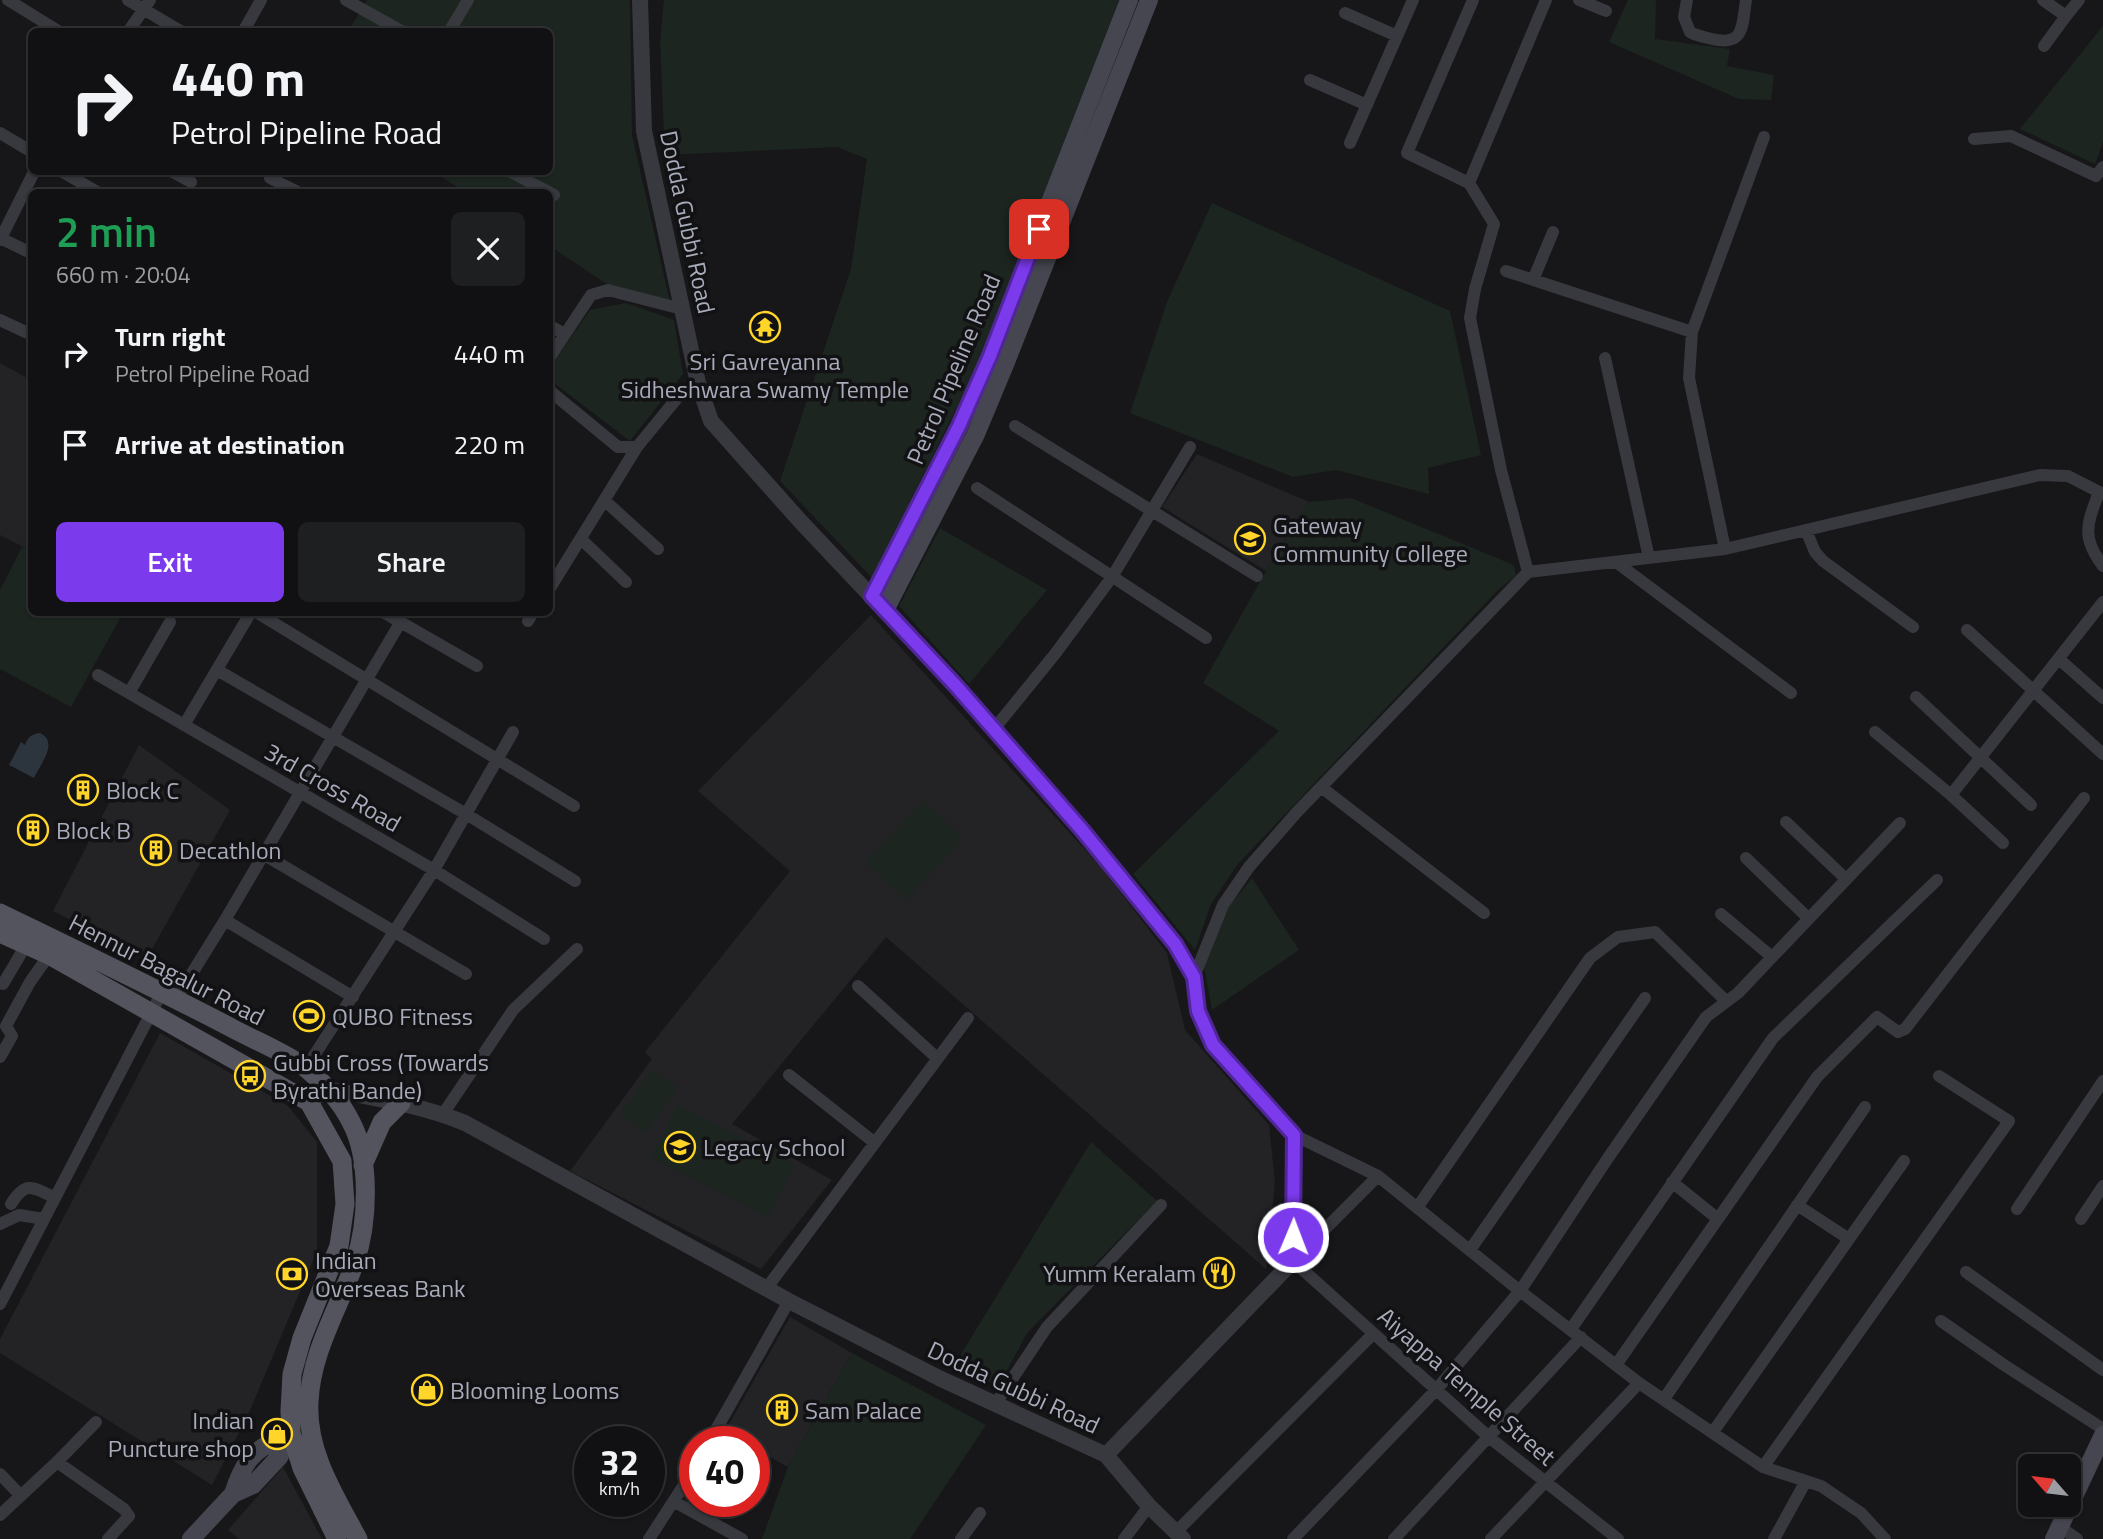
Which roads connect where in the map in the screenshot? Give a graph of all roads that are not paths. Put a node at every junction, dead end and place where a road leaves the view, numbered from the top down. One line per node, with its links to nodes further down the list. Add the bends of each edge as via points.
1 (8, 0): 22 (street)
2 (128, 0): 18 (street)
3 (261, 0): 25 (street)
4 (346, 0): 17 (street)
5 (468, 0): 27 (street)
6 (640, 0): 54 (street, Dodda Gubbi Road, via 644,131)
7 (1129, 0): 32 (main road, Petrol Pipeline Road)
8 (1149, 0): 32 (main road, Petrol Pipeline Road)
9 (1413, 0): 28 (street)
10 (1546, 0): 45 (street)
11 (1579, 0): 19 (street)
12 (1686, 0): 13 (street, via 1684,17 1690,32 1728,42 1740,33)
13 (1746, 0)
14 (2043, 0): 21 (street)
15 (2079, 0): 21 (street)
16 (1471, 1): 45 (street, via 1407,153)
17 (362, 4): 26 (street)
18 (147, 5): 23 (street); 24 (street)
19 (1605, 11)
20 (1345, 13): 28 (street)
21 (2066, 16): 29 (street)
22 (54, 28)
23 (131, 28)
24 (176, 28)
25 (245, 28)
26 (397, 28)
27 (451, 28)
28 (1397, 36): 31 (street)
29 (2044, 46)
30 (1310, 80): 31 (street)
31 (1367, 105): 36 (street)
32 (1091, 120): 84 (main road, Petrol Pipeline Road, via 976,434)
33 (0, 133): 37 (street)
34 (1764, 137): 57 (street)
35 (1974, 139): 38 (street, via 2011,136 2096,176)
36 (1350, 143)
37 (28, 150)
38 (2103, 167)
39 (32, 175): 50 (street)
40 (68, 175): 46 (street)
41 (180, 175): 44 (street)
42 (272, 175): 47 (street)
43 (517, 175): 48 (street)
44 (191, 182)
45 (1469, 183): 78 (street, via 1494,224 1470,318 1501,470)
46 (92, 189)
47 (292, 189)
48 (543, 189)
49 (1553, 233): 53 (street)
50 (0, 239): 51 (street)
51 (28, 252)
52 (1506, 271): 53 (street)
53 (1533, 279): 57 (street)
54 (682, 309): 59 (street, via 597,291); 62 (street, Dodda Gubbi Road)
55 (0, 320): 58 (street)
56 (553, 328): 59 (street)
57 (1692, 332): 74 (street, via 1689,378)
58 (28, 333)
59 (565, 334): 60 (street)
60 (553, 352)
61 (1605, 358): 75 (street)
62 (698, 383): 65 (street, via 678,397); 84 (street, Dodda Gubbi Road, via 711,421)
63 (553, 393): 65 (street, via 618,447)
64 (1015, 426): 70 (street)
65 (637, 447): 69 (street)
66 (1190, 447): 70 (street)
67 (977, 488): 80 (street)
68 (2101, 493): 71 (street, via 2068,477 2040,475); 77 (street, via 2090,516 2088,535 2090,549)
69 (604, 500): 72 (street); 73 (street)
70 (1154, 511): 79 (street); 80 (street)
71 (1807, 530): 74 (street); 90 (street, via 1823,561)
72 (581, 539): 81 (street); 82 (street)
73 (658, 549)
74 (1725, 549): 75 (street)
75 (1649, 558): 76 (street)
76 (1616, 562): 78 (street); 100 (street)
77 (2103, 566)
78 (1528, 572): 111 (street)
79 (1256, 576)
80 (1112, 577): 92 (street); 104 (street)
81 (553, 582)
82 (626, 582)
83 (2103, 602): 93 (street)
84 (878, 603): 104 (street, Dodda Gubbi Road)
85 (248, 616): 95 (street)
86 (262, 616): 97 (street)
87 (389, 616): 89 (street)
88 (170, 622): 99 (street)
89 (400, 623): 94 (street); 97 (street)
90 (1913, 627)
91 (1967, 630): 98 (street)
92 (1206, 638)
93 (2059, 659): 98 (street); 102 (street)
94 (477, 666)
95 (216, 670): 103 (street); 107 (street)
96 (98, 675): 99 (street, 3rd Cross Road)
97 (366, 681): 107 (street); 110 (street)
98 (2034, 691): 108 (street); 109 (street)
99 (129, 693): 103 (street, 3rd Cross Road)
100 (1791, 693)
101 (1916, 697): 109 (street)
102 (2103, 698)
103 (184, 725): 112 (street, 3rd Cross Road)
104 (994, 729): 140 (street, Dodda Gubbi Road, via 1167,934)
105 (513, 732): 110 (street)
106 (1875, 732): 113 (street)
107 (333, 736): 112 (street); 117 (street)
108 (2103, 754)
109 (1981, 757): 113 (street); 115 (street)
110 (496, 760): 116 (street); 117 (street)
111 (1321, 787): 127 (street); 140 (street, via 1249,867 1223,905)
112 (300, 792): 121 (street); 123 (street, 3rd Cross Road)
113 (1951, 794): 120 (street)
114 (2084, 798): 175 (street, via 1905,1029 1898,1032 1877,1017 1816,1077)
115 (2031, 805)
116 (574, 806)
117 (466, 814): 123 (street); 126 (street)
118 (1786, 822): 124 (street)
119 (1900, 823): 124 (street)
120 (2003, 843)
121 (263, 854): 131 (street); 132 (street)
122 (1746, 858): 130 (street)
123 (434, 870): 132 (street); 134 (street, 3rd Cross Road)
124 (1846, 879): 130 (street)
125 (1937, 880): 166 (street, via 1773,1038)
126 (575, 881)
127 (1484, 912)
128 (0, 913): 144 (main road, Hennur Bagalur Road)
129 (1721, 914): 138 (street)
130 (1808, 918): 138 (street)
131 (225, 920): 144 (street); 145 (street)
132 (395, 932): 139 (street); 145 (street)
133 (0, 933): 135 (main road, Hennur Bagalur Road)
134 (544, 939)
135 (26, 945): 137 (main road, Hennur Bagalur Road); 141 (street)
136 (577, 949): 160 (street, via 513,1010)
137 (49, 956): 143 (street); 148 (main road, Hennur Bagalur Road)
138 (1772, 957): 147 (street)
139 (466, 974)
140 (1194, 977): 161 (street, Dodda Gubbi Road, via 1198,1011 1213,1045)
141 (2, 983): 143 (street)
142 (858, 986): 151 (street)
143 (24, 994): 150 (street, via 6,1026 12,1035)
144 (169, 996): 148 (street); 152 (main road, Hennur Bagalur Road)
145 (354, 997): 152 (street)
146 (1645, 998): 179 (street)
147 (1726, 1001): 172 (street, via 1655,932 1618,937 1590,958); 183 (street, via 1706,1017)
148 (151, 1013): 157 (main road, Hennur Bagalur Road); 168 (street)
149 (968, 1018): 151 (street)
150 (0, 1057)
151 (937, 1058): 162 (street)
152 (306, 1068): 156 (main road, Hennur Bagalur Road)
153 (789, 1076): 162 (street)
154 (1939, 1076): 204 (street, via 2009,1121)
155 (2103, 1081): 173 (street)
156 (327, 1089): 157 (street); 158 (street, Dodda Gubbi Road); 164 (main road, Hennur Bagalur Road, via 352,1122)
157 (309, 1102): 199 (main road, Hennur Bagalur Road, via 342,1161 345,1204 339,1246 292,1374)
158 (401, 1103): 160 (street, Dodda Gubbi Road); 164 (main road, via 382,1122)
159 (1865, 1107): 171 (street)
160 (443, 1114): 182 (street, Dodda Gubbi Road)
161 (1294, 1135): 165 (street); 180 (street)
162 (874, 1143): 182 (street)
163 (1904, 1161): 178 (street)
164 (363, 1165): 199 (main road, Hennur Bagalur Road, via 365,1215 355,1260 312,1371 309,1404)
165 (1378, 1176): 172 (street); 180 (street)
166 (1672, 1182): 175 (street); 187 (street)
167 (2103, 1186): 176 (street)
168 (55, 1198): 169 (street, via 29,1186); 174 (street)
169 (11, 1204)
170 (1161, 1205): 194 (street, via 1048,1327)
171 (1797, 1205): 178 (street); 193 (street)
172 (1417, 1208): 179 (street)
173 (2017, 1209)
174 (44, 1219): 177 (street, via 19,1215); 185 (street)
175 (1717, 1219): 189 (street)
176 (2081, 1219)
177 (0, 1224)
178 (1849, 1239): 198 (street)
179 (1470, 1250): 183 (street)
180 (1293, 1261): 188 (street, Aiyappa Temple Street); 202 (street, Dodda Gubbi Road)
181 (1966, 1272): 190 (street)
182 (766, 1289): 184 (street, Dodda Gubbi Road)
183 (1520, 1291): 187 (street); 192 (street)
184 (789, 1301): 194 (street, Dodda Gubbi Road); 196 (street)
185 (0, 1304)
186 (1941, 1321): 197 (street)
187 (1576, 1333): 189 (street); 201 (street)
188 (1373, 1334): 192 (street, Aiyappa Temple Street); 215 (street)
189 (1616, 1365): 191 (street)
190 (2103, 1370)
191 (1639, 1383): 193 (street); 206 (street)
192 (1436, 1390): 201 (street, Aiyappa Temple Street); 225 (street)
193 (1664, 1399): 198 (street)
194 (996, 1403): 202 (street, Dodda Gubbi Road)
195 (96, 1422): 203 (street)
196 (718, 1426)
197 (2103, 1429)
198 (1713, 1432): 204 (street)
199 (294, 1435): 218 (main road, via 265,1444 240,1471 233,1494); 219 (main road, Hennur Bagalur Road, via 302,1468); 220 (main road, Hennur Bagalur Road, via 323,1473)
200 (2103, 1435): 214 (main road)
201 (1490, 1438): 206 (street, Aiyappa Temple Street); 226 (street)
202 (1106, 1455): 211 (street)
203 (57, 1462): 209 (street); 217 (street, via 129,1516)
204 (1763, 1467): 207 (street)
205 (0, 1474): 209 (street)
206 (1545, 1481): 227 (street); 228 (street, Aiyappa Temple Street)
207 (1806, 1481): 216 (street, via 1861,1513); 229 (street)
208 (679, 1495): 210 (street)
209 (20, 1496): 213 (street)
210 (675, 1502): 221 (street); 222 (street)
211 (1149, 1506): 215 (street); 224 (street)
212 (980, 1513): 223 (street)
213 (0, 1515)
214 (2057, 1533): 230 (street)
215 (1179, 1535)
216 (1878, 1536)
217 (108, 1539)
218 (191, 1539)
219 (337, 1539)
220 (358, 1539)
221 (649, 1539)
222 (742, 1539)
223 (961, 1539)
224 (1124, 1539)
225 (1293, 1539)
226 (1394, 1539)
227 (1491, 1539)
228 (1618, 1539)
229 (1774, 1539)
230 (2077, 1539)

